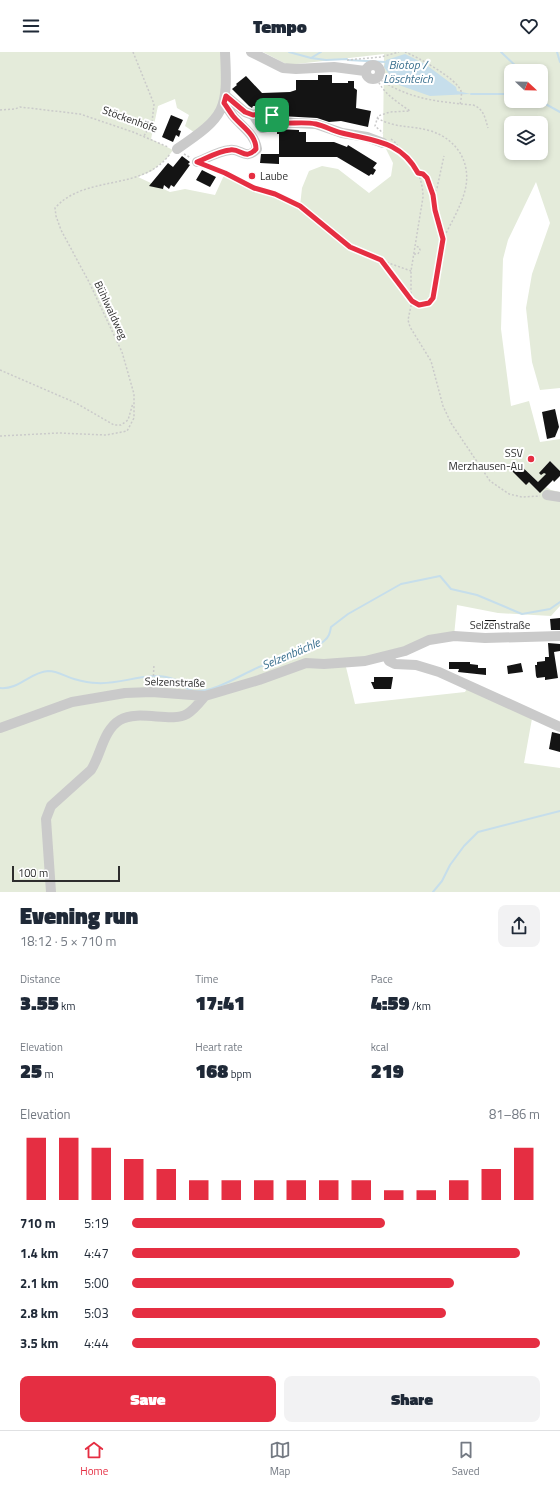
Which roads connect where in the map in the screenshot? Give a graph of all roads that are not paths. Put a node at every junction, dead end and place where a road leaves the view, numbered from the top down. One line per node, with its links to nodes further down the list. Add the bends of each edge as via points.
1 (225, 52): 4 (street)
2 (251, 52): 3 (street, via 283,68 334,67 365,71 370,79)
3 (377, 78)
4 (225, 100): 5 (street, via 253,115 262,128 271,126 273,122 316,124); 6 (street, via 211,123); 7 (street, via 234,117 256,143 256,149 253,153 247,154 230,150)
5 (384, 143)
6 (177, 150)
7 (197, 162)
8 (547, 495): 9 (street)
9 (560, 497)
10 (560, 636): 11 (street, Selzenstraße, via 454,636 429,640)
11 (387, 657): 12 (street, Selzenstraße, via 331,664 306,663); 13 (street, via 395,664 416,665 439,672)
12 (205, 696): 14 (street, Selzenstraße, via 152,692 125,693 72,702); 15 (street, via 187,714 172,717 141,715 120,720 108,733 91,770 50,806 46,820)
13 (560, 726)
14 (0, 728)
15 (51, 892)

